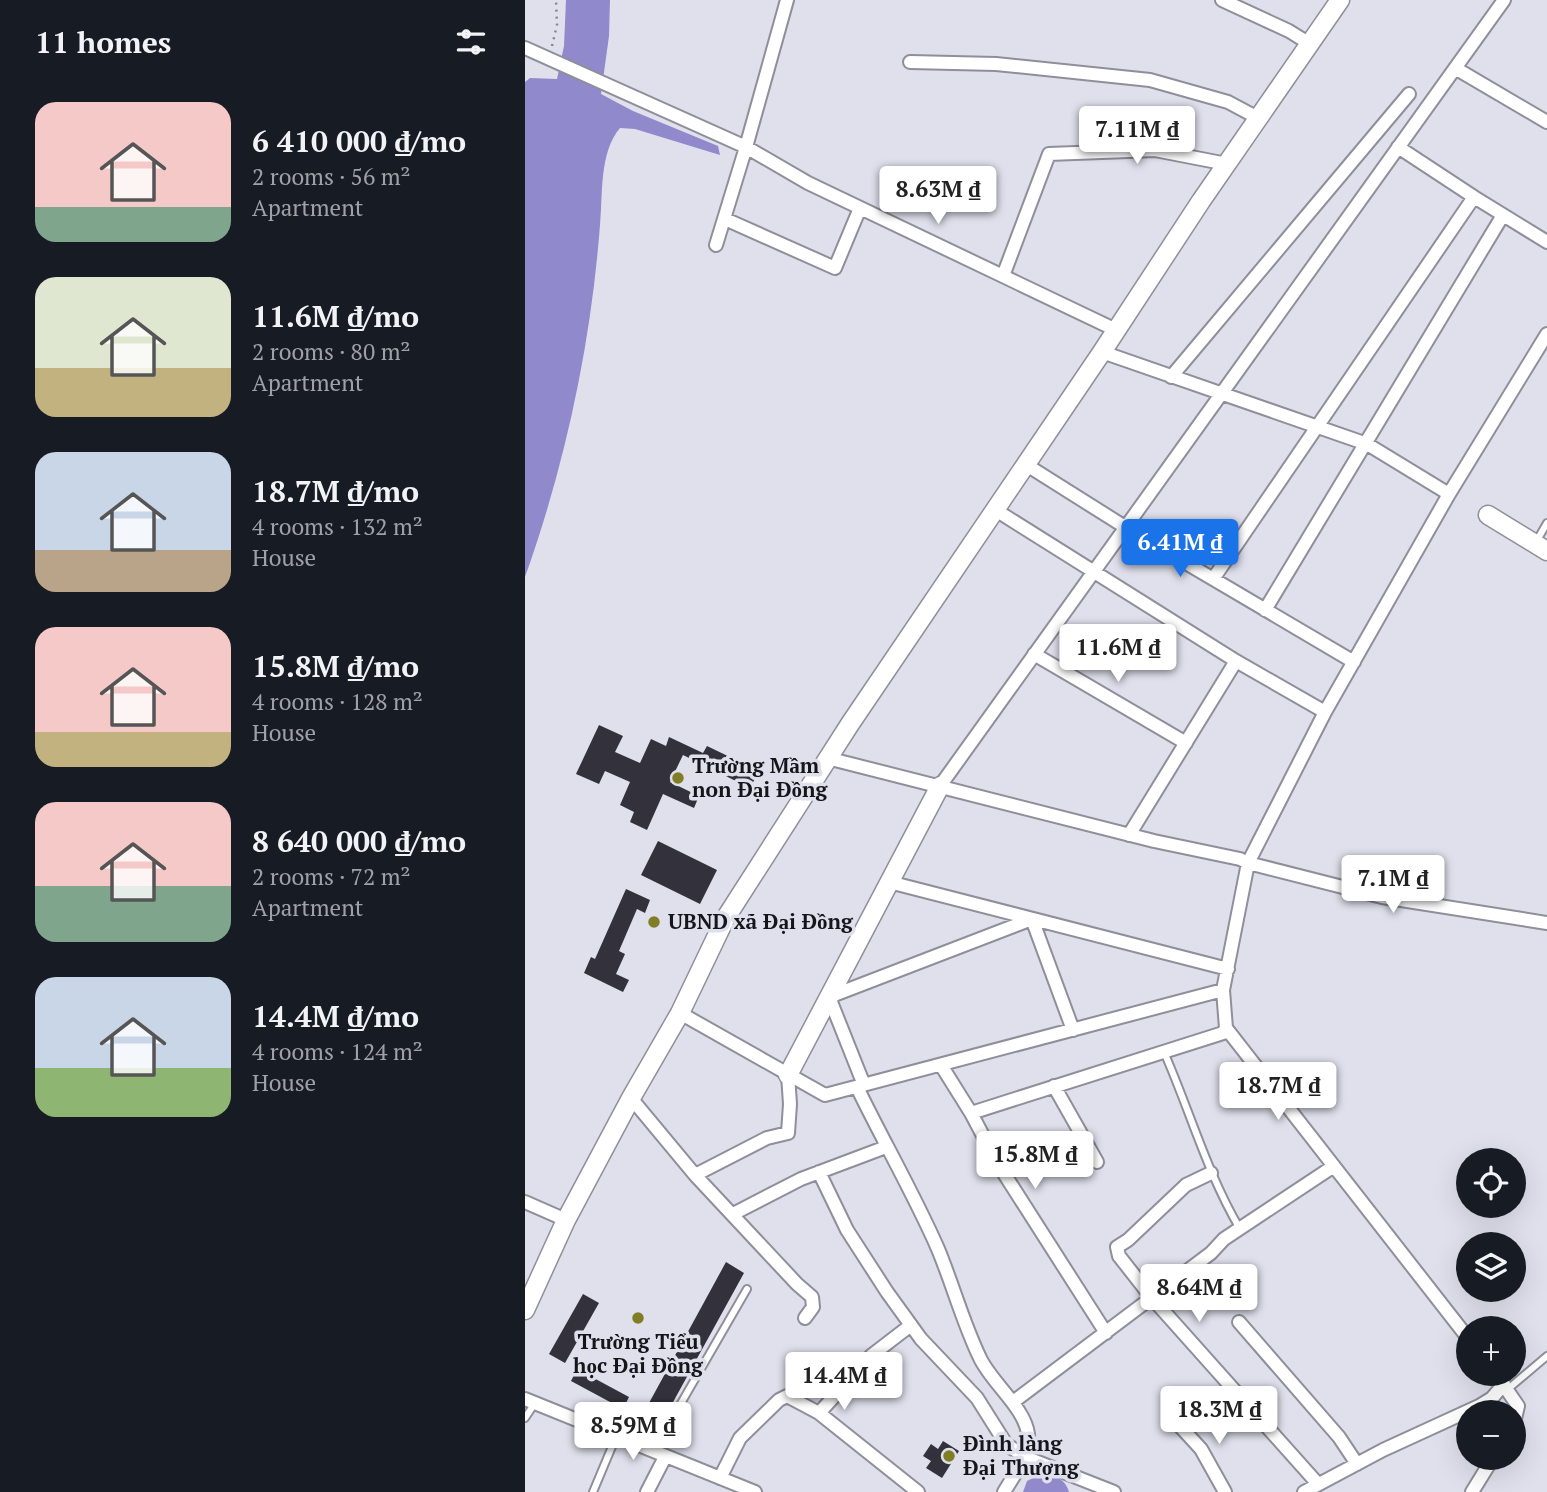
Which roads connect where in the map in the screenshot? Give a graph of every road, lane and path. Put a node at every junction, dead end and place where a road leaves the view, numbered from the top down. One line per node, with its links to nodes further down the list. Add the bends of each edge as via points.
1 (556, 0): 8 (path)
2 (787, 0): 14 (street)
3 (1222, 0): 6 (street)
4 (1340, 0): 6 (main road)
5 (1504, 0): 10 (street)
6 (1310, 44): 12 (main road)
7 (525, 48): 8 (street)
8 (550, 61): 14 (street)
9 (910, 62): 12 (street, via 996,64 1150,80 1228,102)
10 (1455, 68): 13 (street); 15 (street)
11 (1409, 94): 27 (street)
12 (1258, 118): 16 (main road)
13 (1547, 122)
14 (746, 147): 18 (street); 20 (street)
15 (1398, 148): 17 (street); 28 (street)
16 (1227, 164): 23 (street, via 1155,149 1049,154); 24 (main road)
17 (1474, 197): 19 (street); 29 (street)
18 (860, 208): 20 (street, via 835,268); 23 (street)
19 (1503, 215): 21 (street); 30 (street)
20 (725, 219): 22 (street)
21 (1547, 242)
22 (716, 245)
23 (1003, 276): 24 (street)
24 (1116, 330): 26 (main road)
25 (1547, 334): 32 (street)
26 (1102, 352): 27 (street); 31 (main road)
27 (1171, 377): 28 (street)
28 (1220, 394): 29 (street); 36 (street)
29 (1317, 427): 30 (street); 39 (street)
30 (1366, 444): 32 (street); 40 (street)
31 (1025, 464): 33 (main road); 36 (street)
32 (1449, 494): 43 (street)
33 (994, 509): 38 (street); 46 (main road)
34 (1488, 515): 37 (main road)
35 (1547, 523): 37 (lane)
36 (1125, 527): 38 (street); 39 (street)
37 (1543, 546)
38 (1092, 571): 41 (street); 42 (street)
39 (1213, 579): 40 (street)
40 (1265, 610): 43 (street)
41 (1034, 654): 45 (street); 47 (street)
42 (1236, 661): 44 (street); 45 (street)
43 (1354, 662): 44 (street)
44 (1325, 712): 49 (street)
45 (1185, 743): 48 (street)
46 (827, 758): 47 (street); 56 (main road, via 725,919)
47 (940, 786): 48 (street); 50 (main road)
48 (1129, 835): 49 (street)
49 (1248, 863): 52 (street, via 1383,897); 53 (street)
50 (889, 882): 51 (street); 55 (main road)
51 (1032, 919): 53 (street); 55 (street); 58 (street)
52 (1547, 923)
53 (1228, 969): 54 (street)
54 (1223, 990): 57 (street); 58 (street)
55 (829, 997): 61 (main road); 62 (street)
56 (680, 1013): 61 (street); 64 (main road)
57 (1226, 1028): 59 (street, via 1223,1033); 68 (street)
58 (1073, 1030): 60 (street)
59 (1164, 1052): 63 (street); 70 (lane)
60 (941, 1065): 62 (street); 65 (street)
61 (788, 1075): 62 (street, via 825,1095); 71 (street, via 788,1133 768,1138)
62 (860, 1086): 66 (street)
63 (1054, 1086): 65 (street); 67 (street)
64 (631, 1098): 71 (street); 74 (main road)
65 (971, 1113): 83 (street)
66 (886, 1147): 69 (street); 88 (street, via 936,1246 981,1362)
67 (1097, 1162)
68 (1334, 1166): 75 (street); 81 (street)
69 (819, 1172): 73 (street); 82 (street, via 847,1230)
70 (1211, 1173): 75 (lane); 77 (street, via 1186,1185 1117,1247)
71 (695, 1175): 73 (street)
72 (525, 1202): 74 (street)
73 (733, 1214): 79 (street, via 812,1297 813,1307)
74 (566, 1220): 78 (main road)
75 (1240, 1228): 77 (street)
76 (747, 1289): 93 (lane)
77 (1152, 1298): 83 (street); 98 (street)
78 (525, 1310)
79 (805, 1318)
80 (1239, 1322): 95 (street)
81 (1456, 1323)
82 (911, 1325): 89 (street, via 872,1355); 94 (street, via 977,1398 1006,1444)
83 (1106, 1333): 88 (street)
84 (1547, 1356): 85 (lane)
85 (1526, 1368)
86 (1500, 1386): 95 (street, via 1485,1402)
87 (530, 1401): 90 (lane); 92 (street)
88 (1013, 1402): 94 (street, via 1028,1433)
89 (819, 1413): 97 (street, via 792,1397 779,1400 740,1438); 102 (street)
90 (525, 1418)
91 (1178, 1424): 105 (street, via 1201,1449)
92 (616, 1437): 93 (street); 99 (lane)
93 (659, 1454): 97 (street); 100 (street)
94 (1025, 1457): 103 (street); 104 (street)
95 (1357, 1464): 98 (street)
96 (1486, 1470): 107 (street)
97 (720, 1478): 101 (street)
98 (1318, 1484): 106 (street)
99 (593, 1492)
100 (647, 1492)
101 (755, 1492)
102 (918, 1492)
103 (1004, 1492)
104 (1114, 1492)
105 (1225, 1492)
106 (1304, 1492)
107 (1472, 1492)

